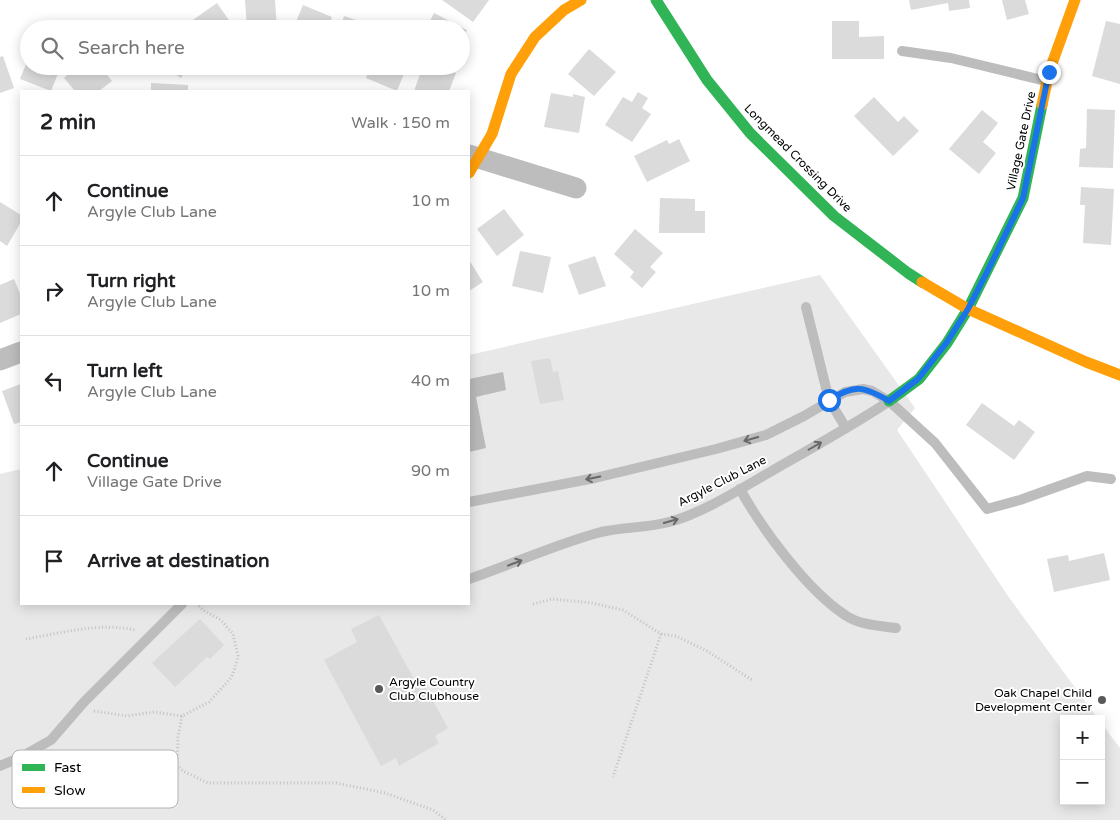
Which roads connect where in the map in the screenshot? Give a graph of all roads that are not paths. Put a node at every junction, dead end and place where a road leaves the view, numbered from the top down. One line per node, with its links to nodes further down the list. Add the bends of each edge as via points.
1 (581, 0): 6 (street, via 564,10 535,37 511,74 492,134)
2 (656, 0): 9 (street, Longmead Crossing Drive, via 707,80 750,133 834,216 908,273)
3 (1075, 0): 5 (street, Village Gate Drive)
4 (902, 51): 5 (lane, via 951,58)
5 (1047, 82): 9 (street, Village Gate Drive, via 1023,198)
6 (472, 163): 7 (street)
7 (576, 188)
8 (806, 307): 13 (lane)
9 (968, 309): 12 (street, Longmead Crossing Drive); 14 (street, Argyle Club Lane, via 918,379)
10 (20, 352): 11 (street)
11 (0, 360)
12 (1120, 375)
13 (829, 400): 14 (lane, Argyle Club Lane, via 864,388); 15 (lane); 18 (lane, Argyle Club Lane, one-way to 18, via 766,435 595,478)
14 (889, 401): 15 (lane, Argyle Club Lane); 16 (lane, Argyle Club Lane, via 935,443 987,509 1087,476)
15 (846, 428): 17 (lane, Argyle Club Lane, one-way to 15)
16 (1111, 479)
17 (740, 489): 19 (lane, Argyle Club Lane, one-way to 17, via 567,542 604,532 669,522); 21 (lane, via 752,511 817,592 846,616 875,626)
18 (470, 502)
19 (470, 579)
20 (181, 605): 22 (lane, via 84,702 51,740)
21 (896, 628)
22 (33, 750)
23 (12, 761): 24 (lane)
24 (0, 766)

